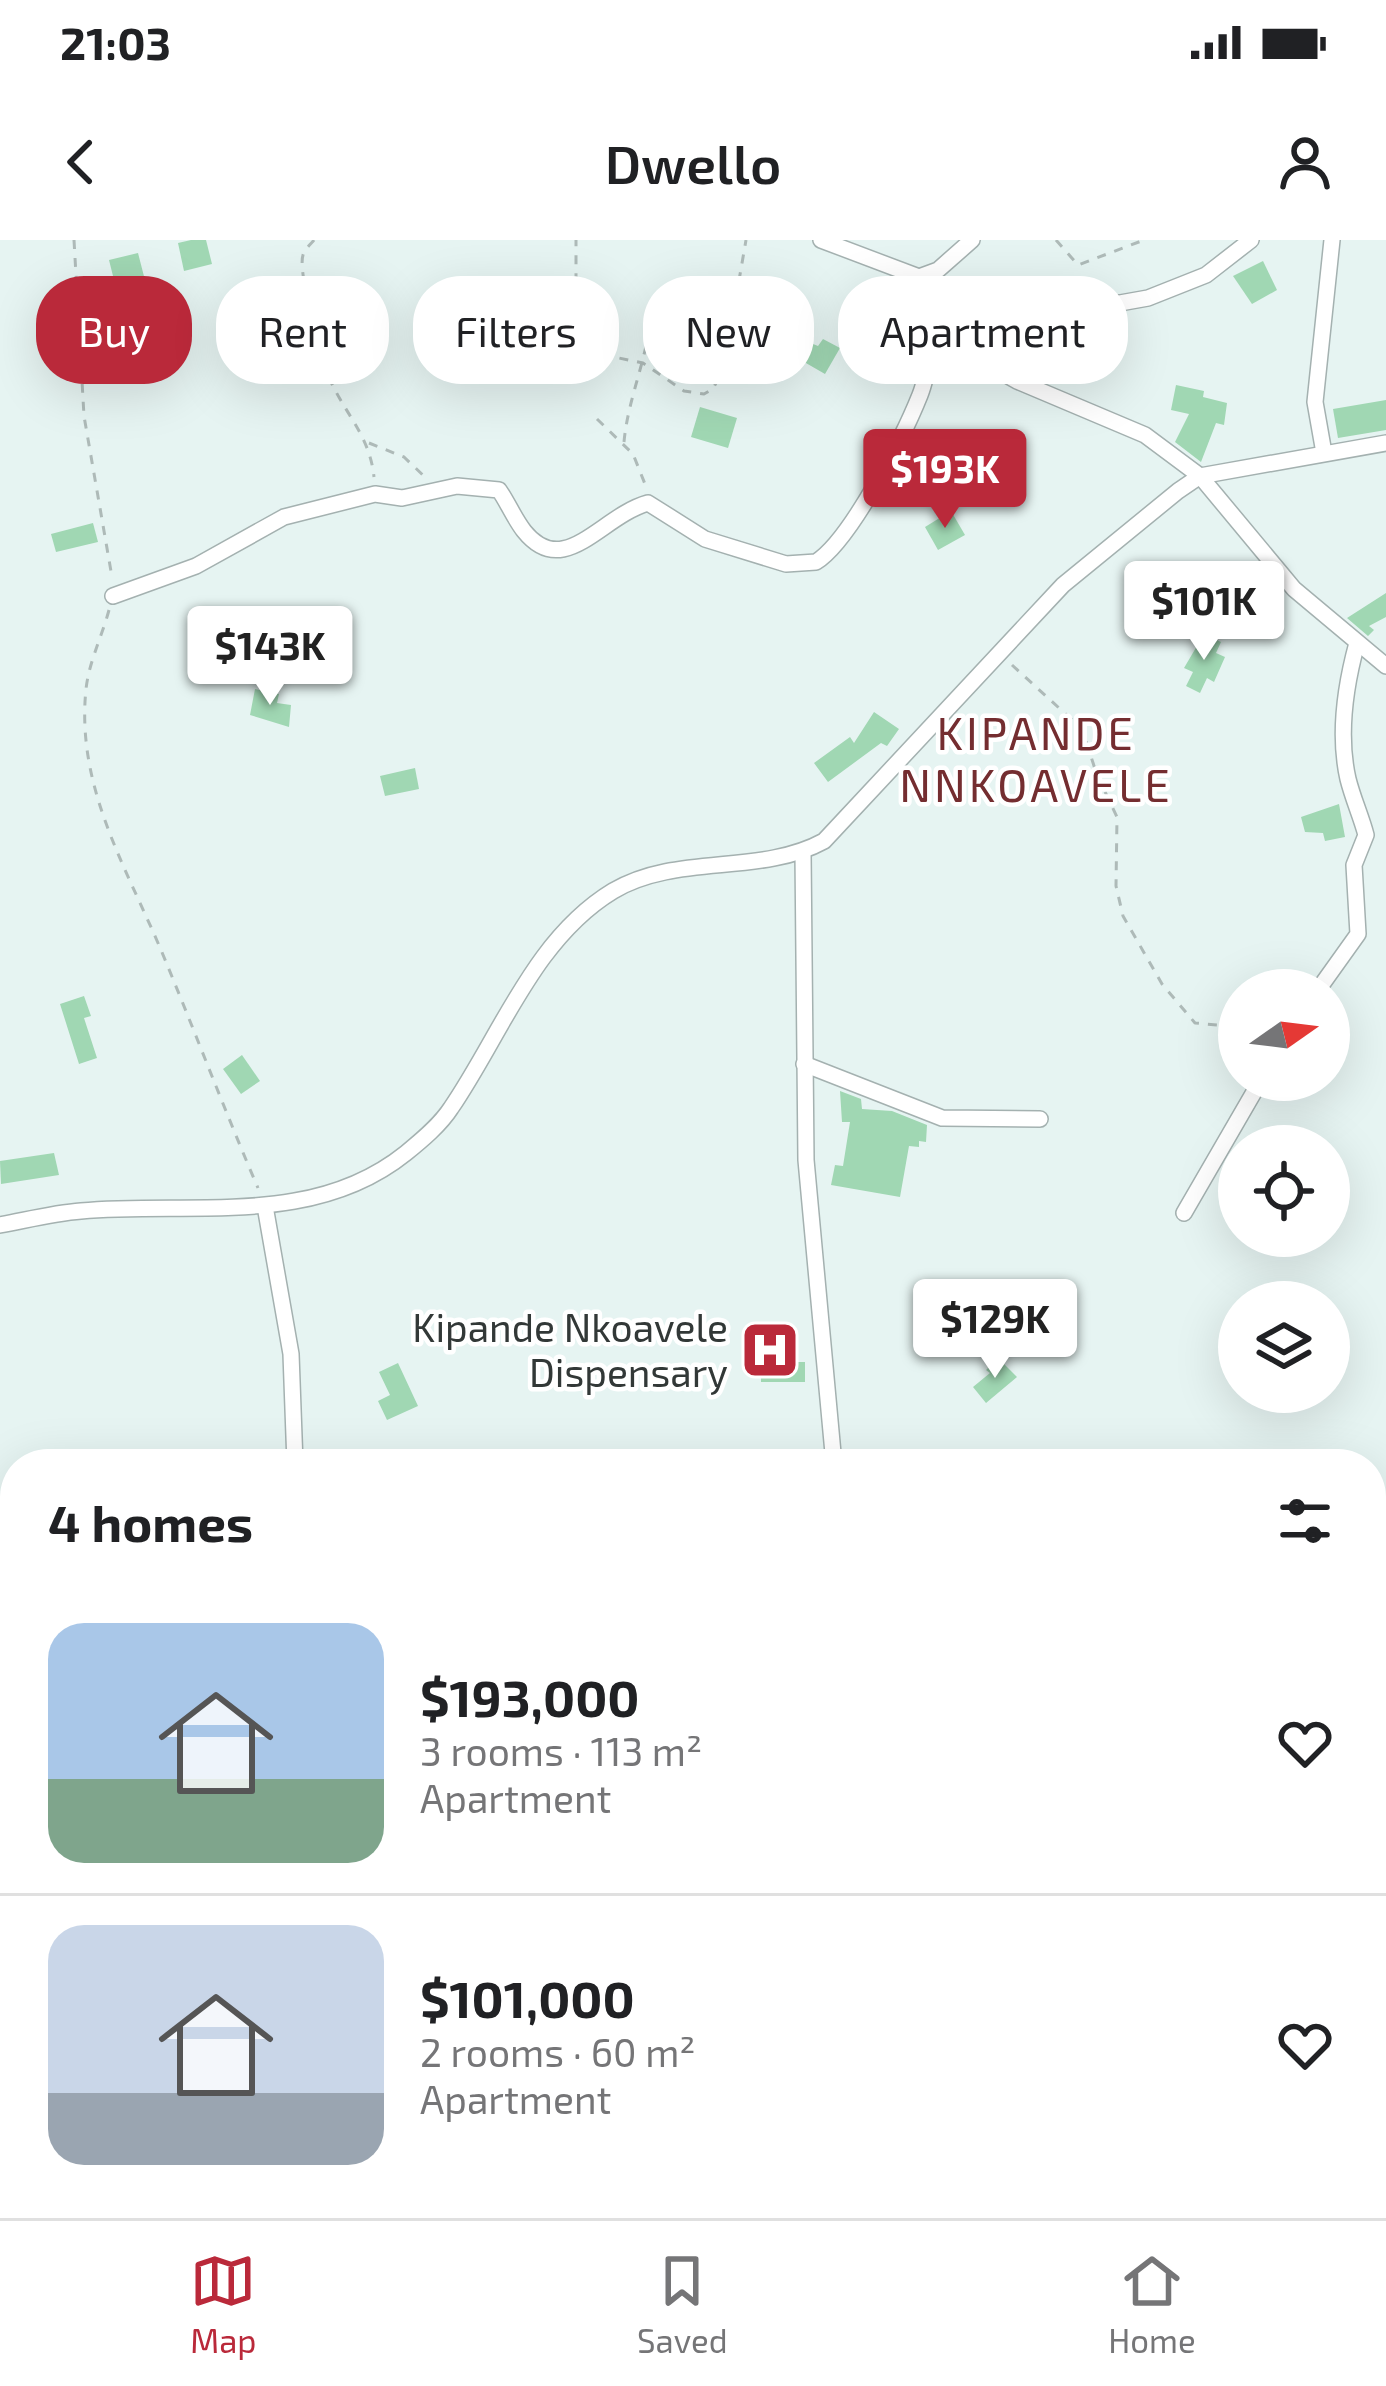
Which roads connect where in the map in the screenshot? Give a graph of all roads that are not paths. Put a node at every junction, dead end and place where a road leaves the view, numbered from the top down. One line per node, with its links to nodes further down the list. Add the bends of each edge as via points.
1 (821, 240): 5 (street)
2 (972, 240): 6 (street)
3 (1251, 240): 7 (street, via 1206,275)
4 (1332, 240): 11 (street, via 1315,402)
5 (912, 276)
6 (927, 276)
7 (1128, 302)
8 (923, 384): 13 (street, via 867,496 825,556 793,565 705,539 648,503 555,552 535,542 495,488 436,488 284,518 196,566)
9 (1024, 384): 12 (street, via 1145,435)
10 (1386, 443): 11 (street)
11 (1324, 453): 12 (street)
12 (1200, 476): 14 (street, via 1294,589); 16 (street, via 1081,569 841,825)
13 (113, 596)
14 (1357, 643): 15 (street); 17 (street, via 1344,748 1366,836 1354,865 1360,921)
15 (1386, 665)
16 (802, 853): 18 (street); 21 (street, via 671,870 613,891 572,923 541,962 448,1113 419,1142 352,1186)
17 (1334, 969)
18 (804, 1064): 20 (street, via 942,1118); 25 (street)
19 (1249, 1101): 22 (street)
20 (1040, 1119)
21 (266, 1207): 23 (street, via 80,1211); 24 (street, via 291,1354)
22 (1184, 1213)
23 (0, 1225)
24 (295, 1449)
25 (832, 1449)

